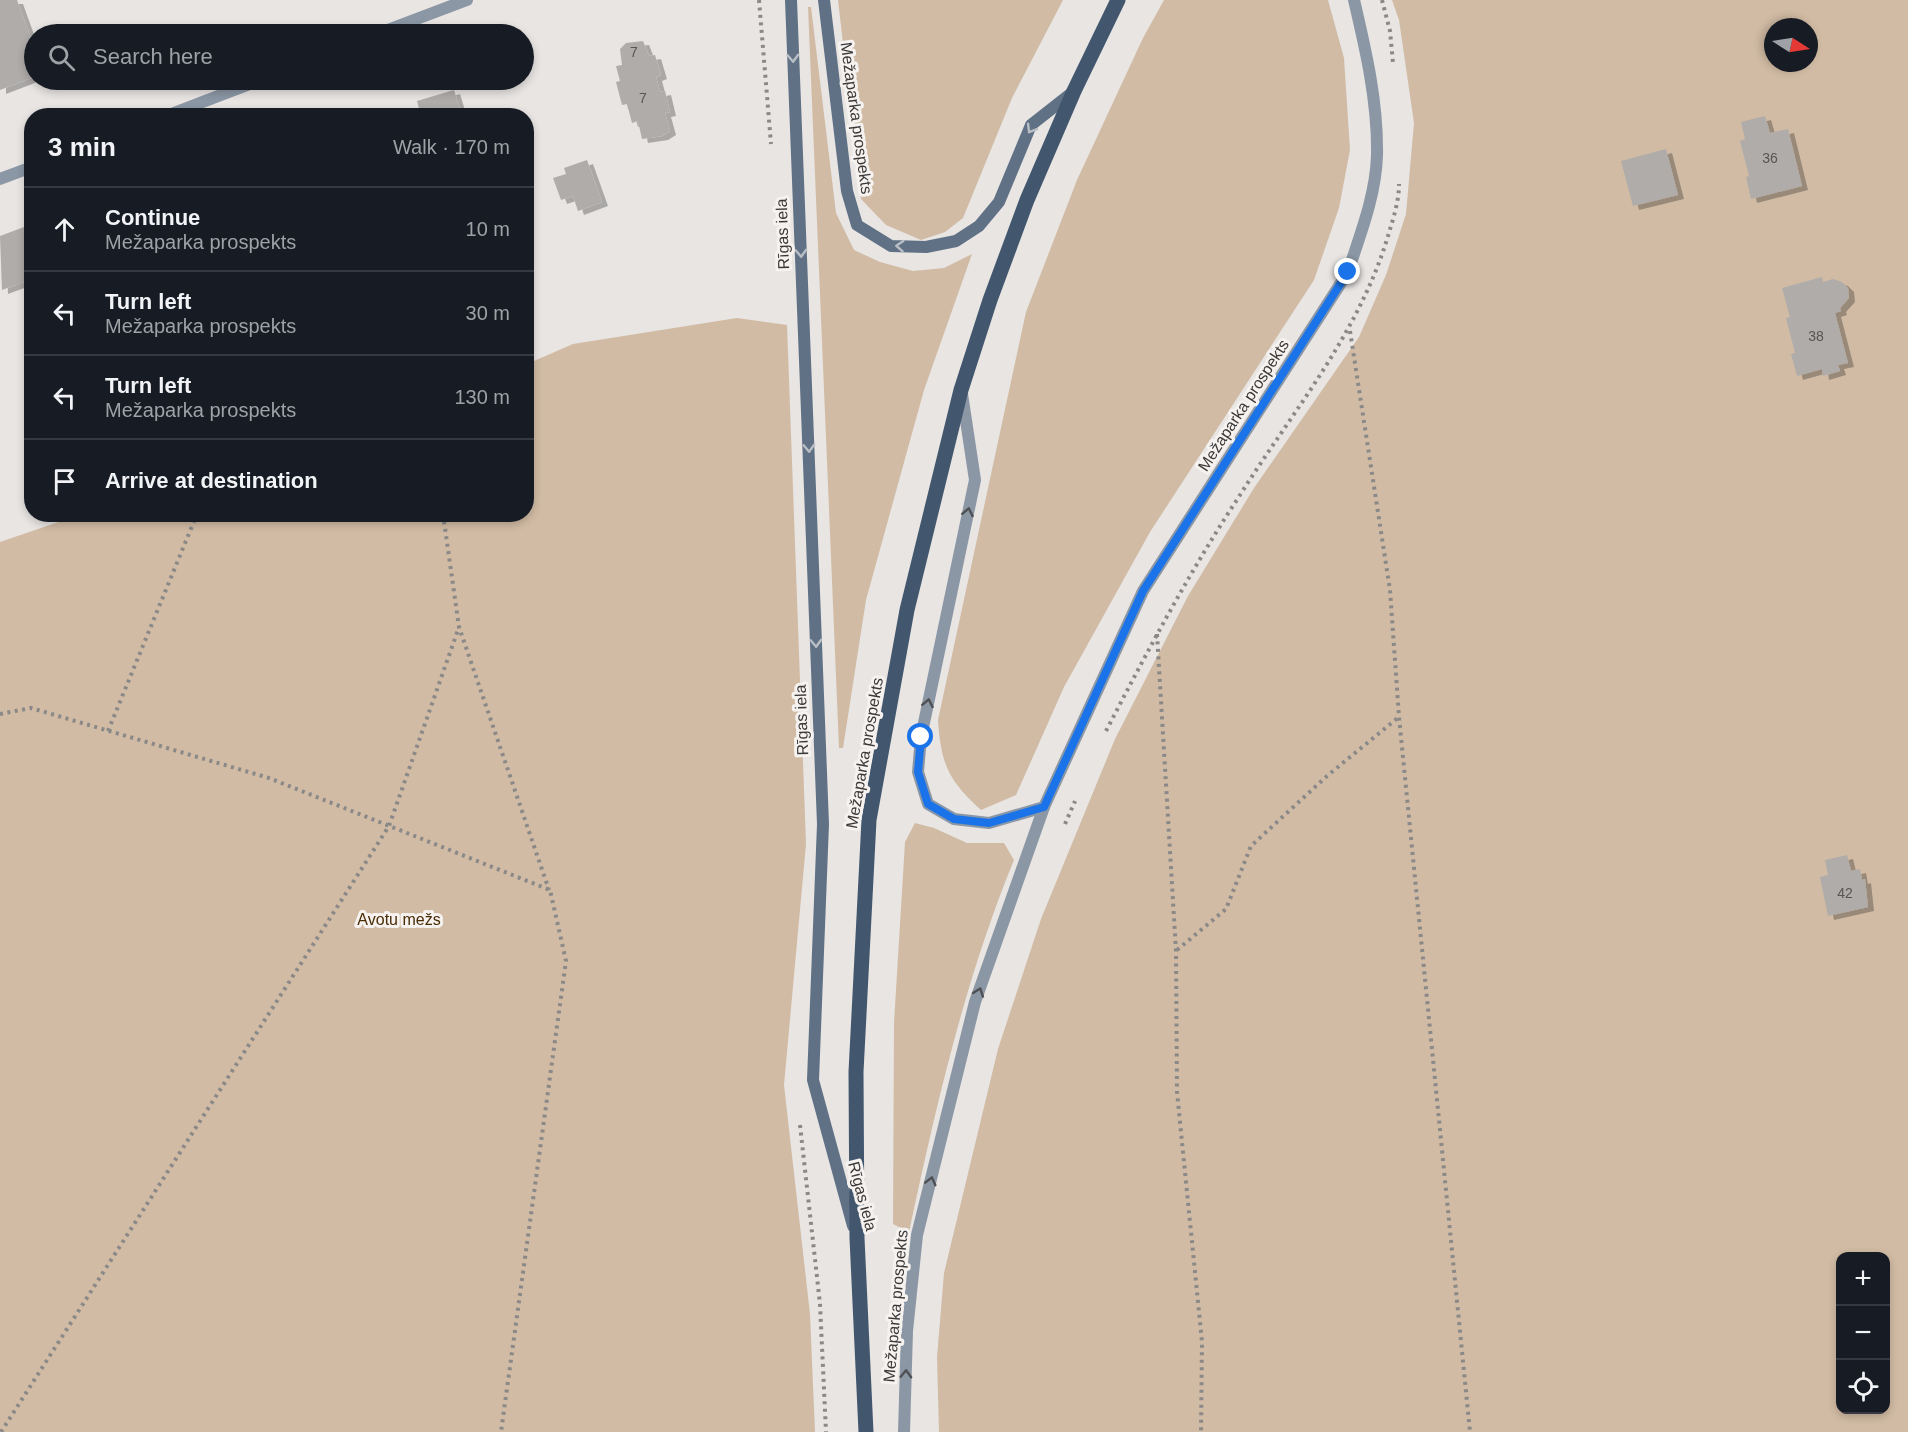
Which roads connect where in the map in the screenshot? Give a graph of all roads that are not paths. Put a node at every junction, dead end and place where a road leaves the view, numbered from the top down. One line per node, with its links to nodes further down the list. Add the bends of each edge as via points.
1 (467, 0): 6 (street)
2 (791, 0): 14 (street, Rīgas iela, one-way to 14, via 823,824 813,1080)
3 (824, 0): 8 (street, Mežaparka prospekts, one-way to 3, via 1031,124 999,202 979,226 956,241 926,247 891,246 857,225 847,191)
4 (1118, 0): 8 (main road, Mežaparka prospekts)
5 (1354, 0): 13 (street, Mežaparka prospekts, via 1374,106 1377,158 1366,217 1348,272 1143,591)
6 (403, 24)
7 (234, 90): 9 (street)
8 (1074, 91): 12 (main road, Mežaparka prospekts, via 1023,211)
9 (187, 108)
10 (24, 170): 11 (street)
11 (0, 179)
12 (961, 390): 13 (street, Mežaparka prospekts, one-way to 12, via 989,823 954,819 928,804 918,772 921,737 975,480); 14 (main road, Mežaparka prospekts, via 908,610 868,819 856,1072)
13 (1044, 807): 16 (street, Mežaparka prospekts, one-way to 13, via 907,1331 917,1235 975,1002)
14 (857, 1238): 15 (main road, Rīgas iela)
15 (866, 1432)
16 (904, 1432)

